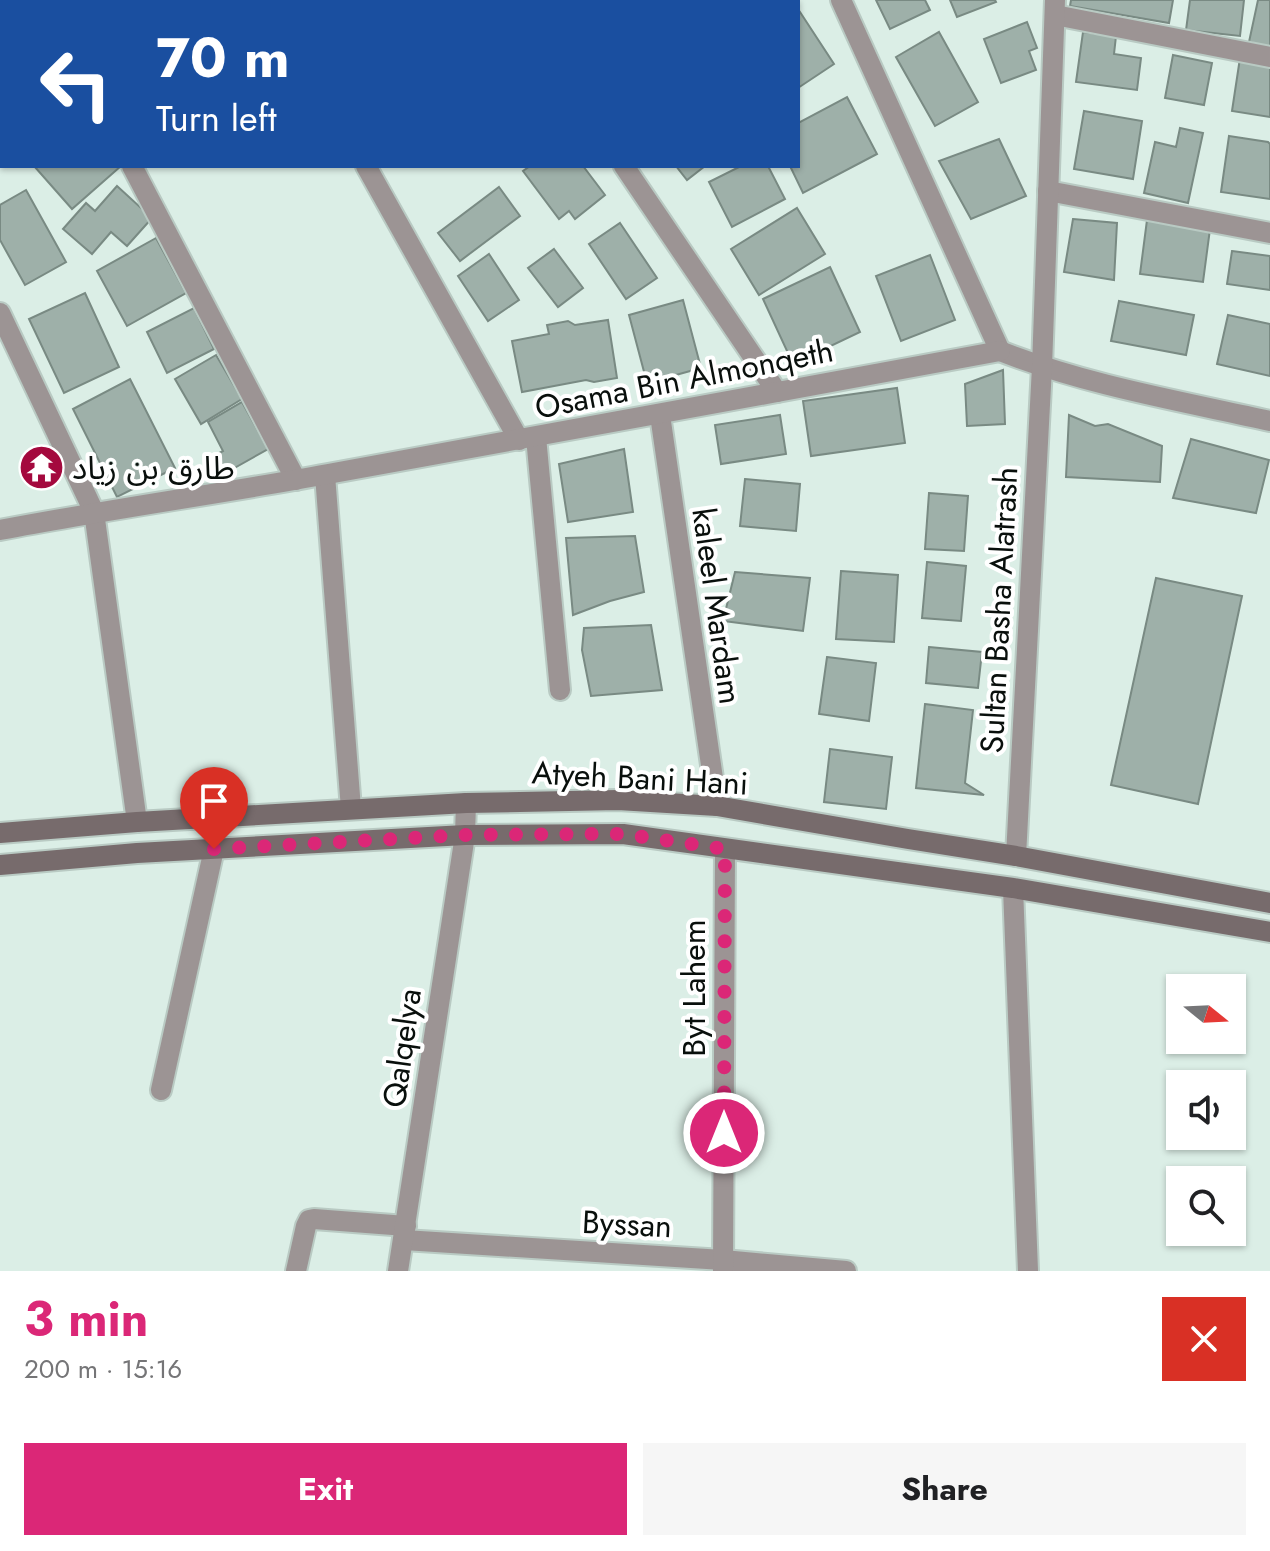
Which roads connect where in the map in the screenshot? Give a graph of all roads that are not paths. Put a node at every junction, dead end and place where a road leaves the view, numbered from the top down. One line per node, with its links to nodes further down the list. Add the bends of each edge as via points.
1 (841, 0): 10 (street)
2 (1055, 8): 3 (street); 7 (street, Sultan Basha Alatrash)
3 (1270, 57)
4 (133, 168): 17 (street)
5 (367, 168): 15 (street)
6 (625, 168): 12 (street)
7 (1048, 191): 8 (street); 11 (street, Sultan Basha Alatrash)
8 (1270, 233)
9 (0, 313): 18 (street)
10 (1000, 351): 11 (street); 12 (street, Osama Bin Almonqeth)
11 (1042, 367): 14 (street); 29 (street, Sultan Basha Alatrash)
12 (777, 392): 13 (street, Osama Bin Almonqeth)
13 (660, 415): 15 (street, Osama Bin Almonqeth); 22 (street, kaleel Mardam)
14 (1270, 421)
15 (527, 438): 16 (street, Osama Bin Almonqeth); 20 (street)
16 (325, 475): 17 (street, Osama Bin Almonqeth); 23 (street)
17 (296, 480): 18 (street, Osama Bin Almonqeth)
18 (94, 512): 19 (street, Osama Bin Almonqeth); 24 (street)
19 (0, 530)
20 (560, 690)
21 (466, 803): 22 (main road, Atyeh Bani Hani, via 618,800); 23 (main road, Atyeh Bani Hani); 26 (street, Qalqelya)
22 (717, 806): 29 (main road, Atyeh Bani Hani)
23 (351, 809): 24 (main road, Atyeh Bani Hani)
24 (137, 822): 25 (main road, Atyeh Bani Hani)
25 (0, 833)
26 (465, 835): 27 (main road); 28 (main road, via 623,834); 35 (street, Qalqelya)
27 (214, 849): 30 (main road); 34 (street)
28 (725, 849): 31 (main road); 36 (street, Byt Lahem)
29 (1016, 856): 32 (main road, Atyeh Bani Hani)
30 (0, 865)
31 (1013, 888): 33 (main road); 40 (street)
32 (1270, 903)
33 (1270, 932)
34 (161, 1090)
35 (405, 1233): 36 (street, Byssan); 37 (street, Byssan, via 309,1220); 38 (street, Qalqelya)
36 (723, 1265): 39 (street, Byssan)
37 (296, 1271)
38 (398, 1271)
39 (846, 1271)
40 (1028, 1271)

